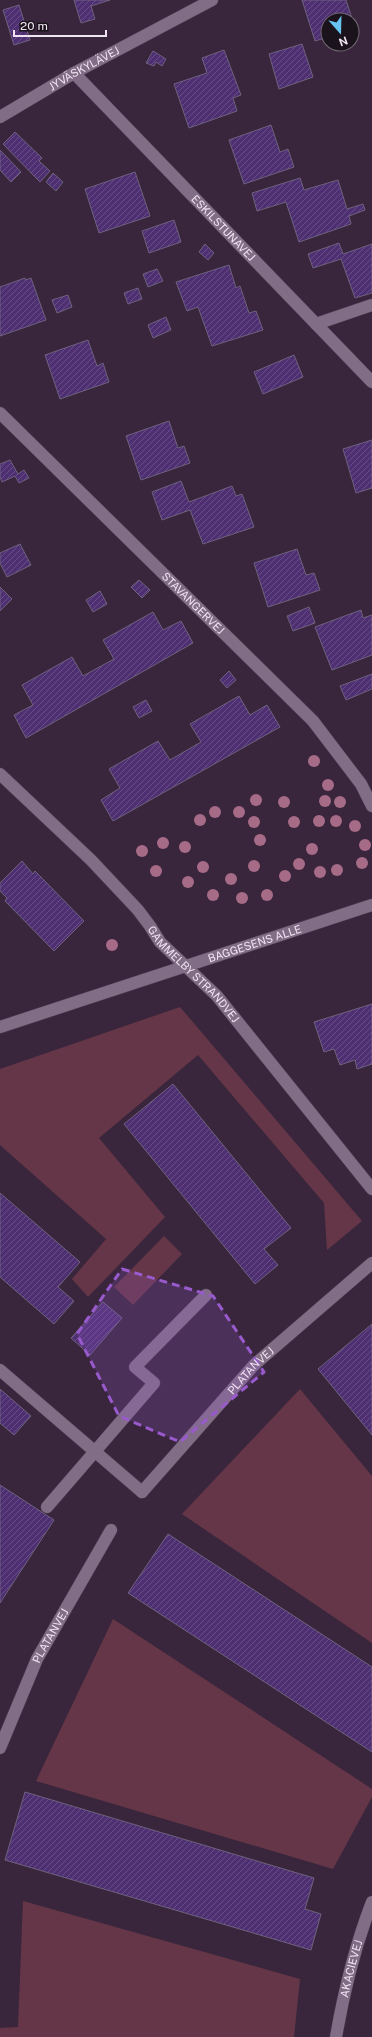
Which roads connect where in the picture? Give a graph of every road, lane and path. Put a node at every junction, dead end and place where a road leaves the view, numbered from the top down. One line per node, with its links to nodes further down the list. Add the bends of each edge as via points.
1 (212, 0): 2 (street, JYVÄSKYLÄVEJ)
2 (74, 74): 3 (street, JYVÄSKYLÄVEJ); 5 (street, ESKILSTUNAVEJ)
3 (0, 117)
4 (372, 305): 5 (street)
5 (316, 324): 6 (street, ESKILSTUNAVEJ)
6 (372, 382)
7 (0, 413): 9 (street, STAVANGERVEJ, via 313,721 361,784)
8 (0, 774): 11 (street, GAMMELBY STRANDVEJ, via 91,860 138,910 160,942)
9 (372, 806)
10 (372, 905): 11 (street, BAGGESENS ALLE)
11 (186, 967): 12 (street, BAGGESENS ALLE); 13 (street, GAMMELBY STRANDVEJ, via 217,996)
12 (0, 1027)
13 (372, 1189)
14 (372, 1263): 17 (street, PLATANVEJ, via 254,1365 142,1492)
15 (206, 1295): 17 (street, via 135,1367 154,1383)
16 (0, 1370): 17 (street)
17 (94, 1451): 18 (street)
18 (47, 1508)
19 (112, 1530): 20 (street, PLATANVEJ, via 37,1659)
20 (0, 1748)
21 (372, 1902): 22 (street, AKACIEVEJ, via 362,1926 348,1977)
22 (336, 2037)

